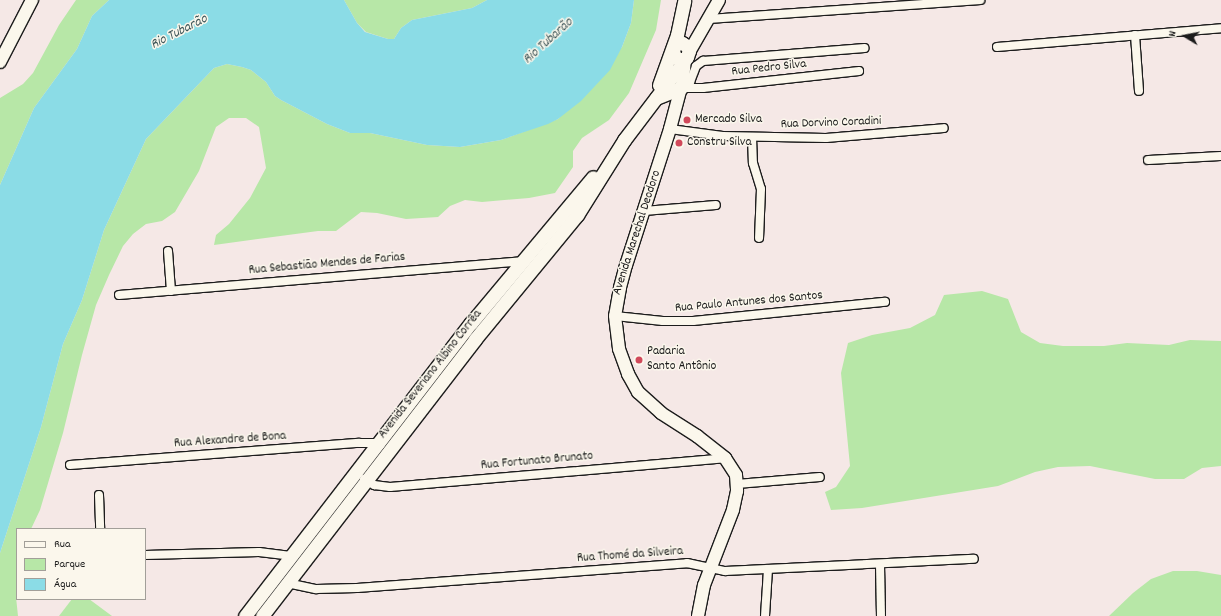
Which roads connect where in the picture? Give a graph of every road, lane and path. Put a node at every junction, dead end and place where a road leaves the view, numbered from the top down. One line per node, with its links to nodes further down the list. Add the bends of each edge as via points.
1 (32, 0): 13 (street)
2 (684, 0): 10 (main road, Avenida Marechal Deodoro); 12 (main road, Avenida Marechal Deodoro)
3 (719, 0): 6 (street)
4 (980, 0): 5 (street)
5 (897, 3): 6 (street)
6 (709, 19): 12 (street)
7 (1221, 28): 8 (street)
8 (1135, 35): 9 (street); 16 (street)
9 (997, 47)
10 (673, 48): 12 (main road, via 675,58 680,60); 17 (main road, Avenida Severiano Albino Corrêa)
11 (864, 48): 15 (street, via 703,61 696,66 690,82)
12 (687, 53): 15 (street, Avenida Marechal Deodoro); 17 (main road, Avenida Severiano Albino Corrêa)
13 (0, 62)
14 (859, 71): 15 (street, Rua Pedro Silva, via 703,88)
15 (681, 88): 17 (main road); 19 (street, Avenida Marechal Deodoro)
16 (1139, 91)
17 (654, 98): 27 (main road, Avenida Severiano Albino Corrêa, via 577,215)
18 (944, 128): 20 (street, Rua Dorvino Coradini, via 839,137)
19 (670, 129): 20 (street, Rua Dorvino Coradini); 24 (street, Avenida Marechal Deodoro)
20 (752, 137): 25 (street, via 753,163 761,189)
21 (1221, 156): 22 (street)
22 (1148, 160)
23 (716, 205): 24 (street)
24 (644, 211): 31 (street, Avenida Marechal Deodoro, via 620,288)
25 (759, 238)
26 (168, 251): 28 (street)
27 (528, 264): 28 (street, Rua Sebastião Mendes de Farias); 32 (main road, Avenida Severiano Albino Corrêa); 33 (main road, Avenida Severiano Albino Corrêa)
28 (171, 291): 29 (street, Rua Sebastião Mendes de Farias)
29 (119, 295)
30 (885, 302): 31 (street, Rua Paulo Antunes dos Santos, via 693,321)
31 (615, 316): 36 (street, Avenida Marechal Deodoro, via 619,349 638,392 660,413 697,436)
32 (452, 346): 33 (main road); 34 (main road, Avenida Severiano Albino Corrêa)
33 (462, 355): 35 (main road, Avenida Severiano Albino Corrêa)
34 (377, 443): 35 (street); 37 (street, Rua Alexandre de Bona); 38 (main road, Avenida Severiano Albino Corrêa)
35 (389, 450): 40 (main road, Avenida Severiano Albino Corrêa)
36 (725, 458): 40 (street, Rua Fortunato Brunato, via 390,487); 41 (street, Avenida Marechal Deodoro, via 736,475)
37 (70, 465)
38 (355, 473): 40 (street, Rua Fortunato Brunato); 45 (main road, Avenida Severiano Albino Corrêa)
39 (820, 477): 41 (street)
40 (366, 481): 50 (main road, Avenida Severiano Albino Corrêa)
41 (737, 484): 48 (street, Avenida Marechal Deodoro, via 733,510)
42 (99, 495): 43 (street)
43 (100, 528)
44 (146, 555): 45 (street, via 253,552)
45 (291, 556): 50 (main road); 51 (main road, Avenida Severiano Albino Corrêa)
46 (974, 559): 47 (street, Rua Thomé da Silveira)
47 (880, 564): 49 (street, Rua Thomé da Silveira); 55 (street)
48 (711, 568): 49 (street, Rua Thomé da Silveira, via 725,571); 50 (street, Rua Thomé da Silveira, via 687,563 357,588 316,589); 53 (street, Avenida Marechal Deodoro, via 701,597)
49 (768, 569): 54 (street)
50 (287, 583): 52 (main road, Avenida Severiano Albino Corrêa)
51 (245, 616)
52 (262, 616)
53 (698, 616)
54 (765, 616)
55 (881, 616)

